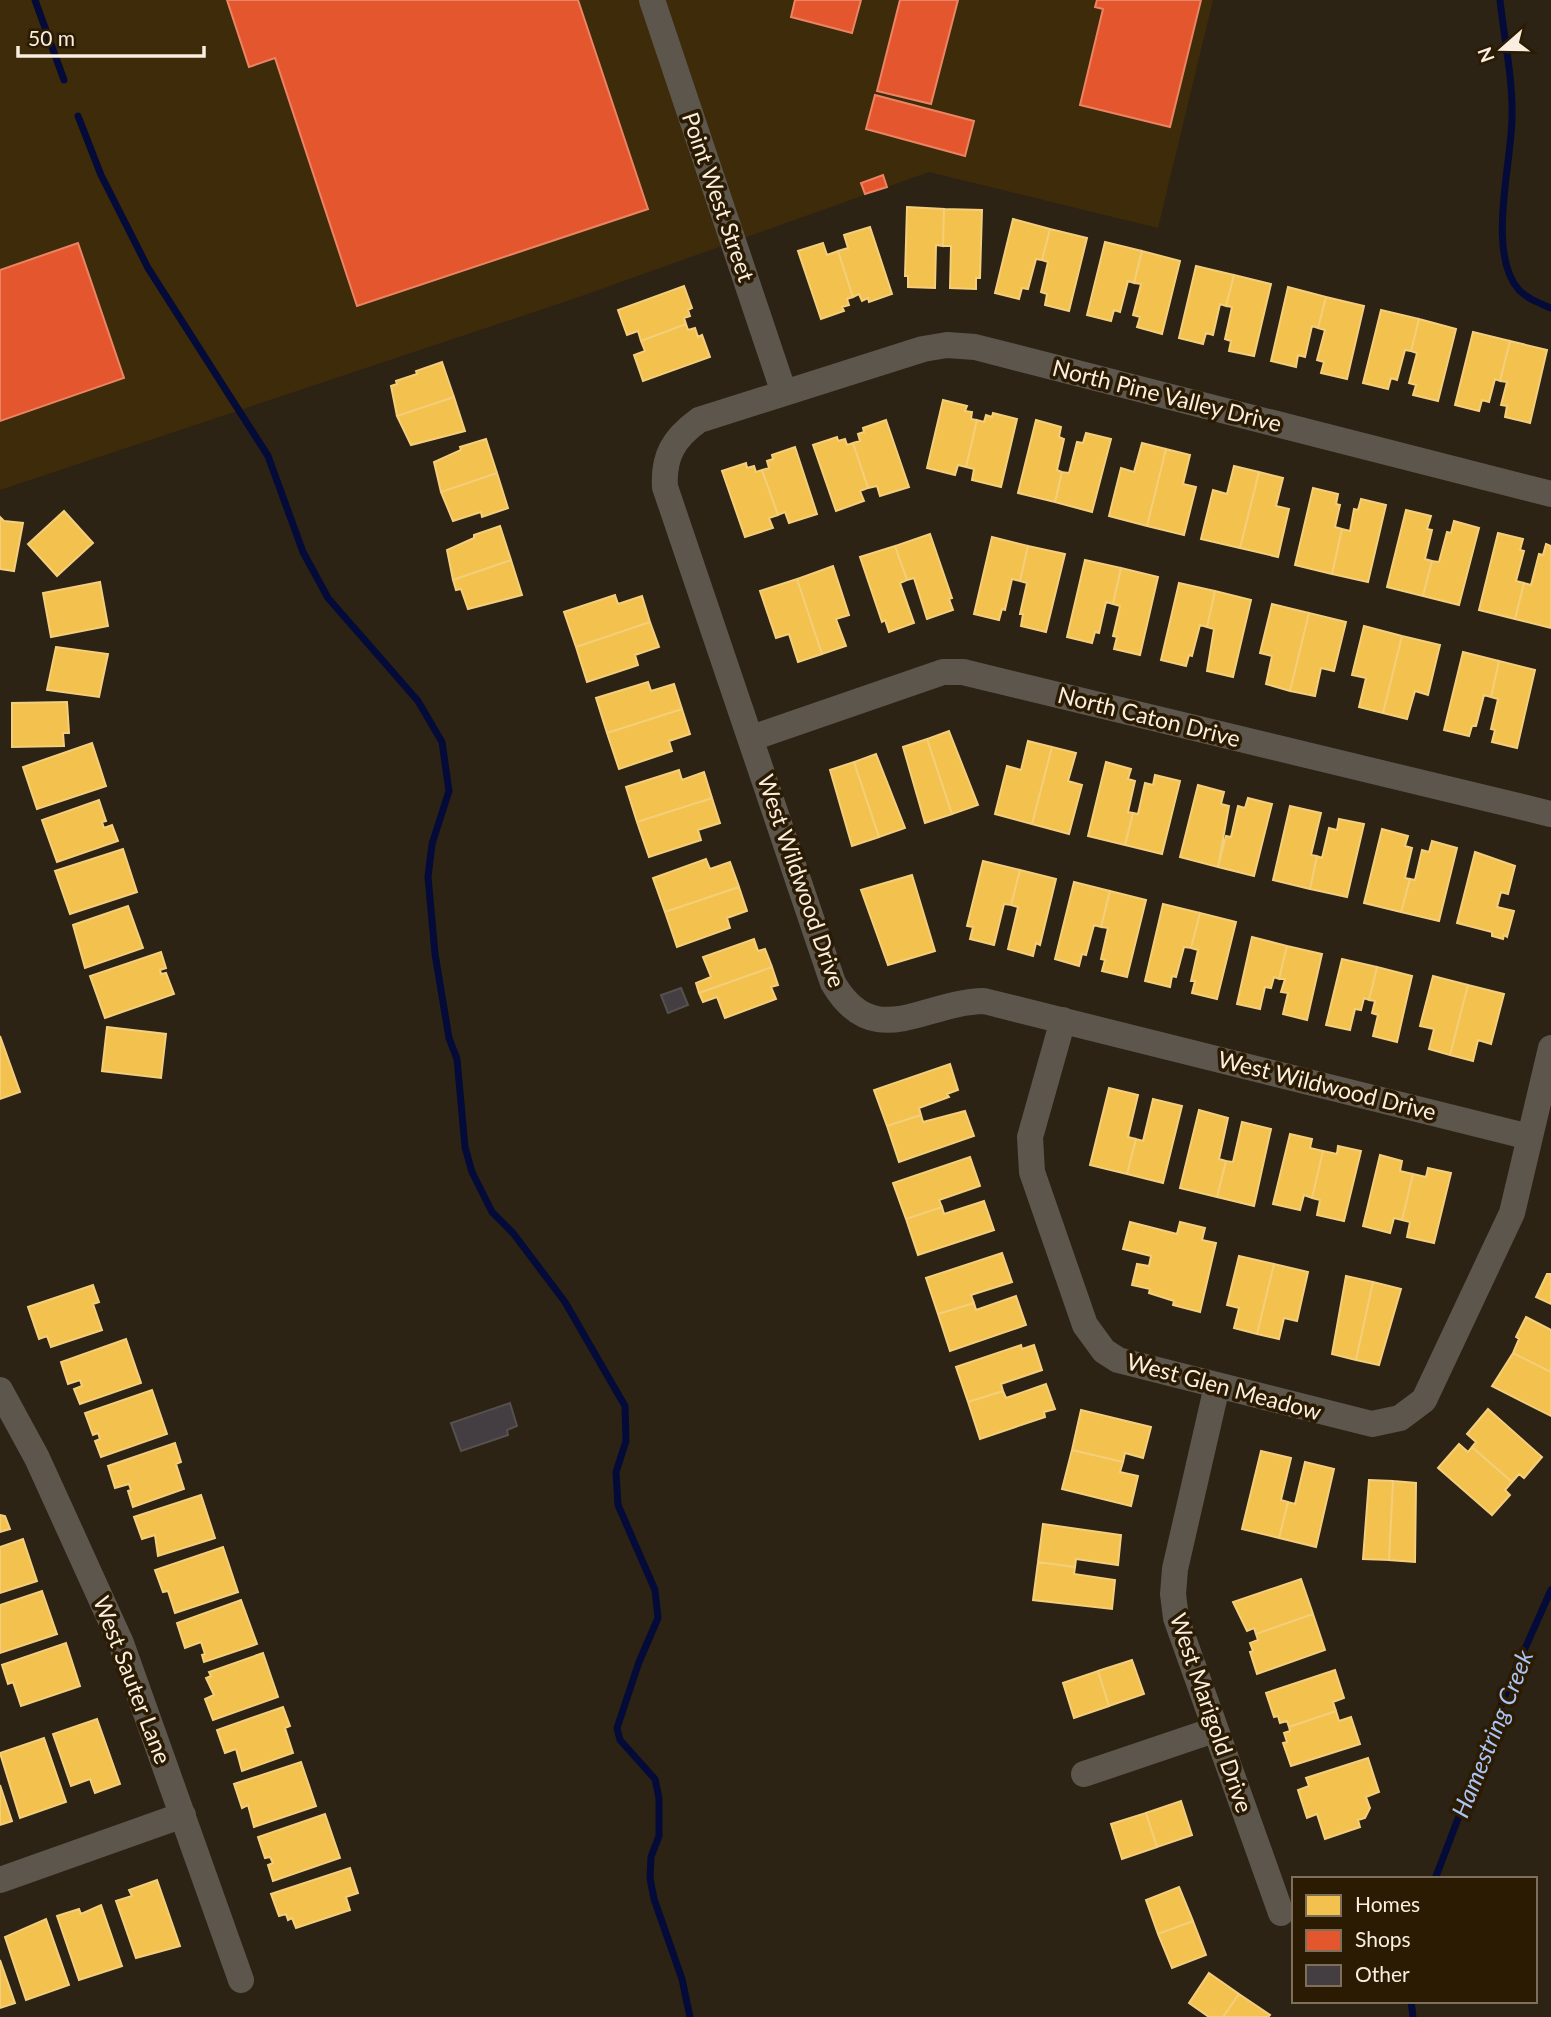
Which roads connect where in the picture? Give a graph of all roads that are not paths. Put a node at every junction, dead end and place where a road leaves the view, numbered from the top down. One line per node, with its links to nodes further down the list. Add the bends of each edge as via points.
1 (652, 0): 2 (street, Point West Street)
2 (784, 393): 3 (street, North Pine Valley Drive, via 923,349 975,347); 4 (street, West Wildwood Drive, via 699,421 671,447 664,466 665,487)
3 (1551, 494)
4 (752, 738): 5 (street, North Caton Drive, via 943,672 963,672); 6 (street, West Wildwood Drive, via 833,983 857,1013 875,1021 899,1020 963,1001 984,1001)
5 (1551, 814)
6 (1063, 1020): 8 (street, West Wildwood Drive); 9 (street, West Glen Meadow, via 1029,1154 1085,1325 1092,1339 1118,1360)
7 (1551, 1048): 8 (street)
8 (1529, 1137): 9 (street, West Glen Meadow, via 1512,1213 1424,1400 1400,1418 1385,1423 1359,1422)
9 (1217, 1385): 11 (street, West Marigold Drive, via 1173,1594 1176,1618)
10 (0, 1390): 13 (street, West Sauter Lane, via 37,1458 121,1643)
11 (1214, 1730): 12 (street); 15 (street, West Marigold Drive)
12 (1084, 1774)
13 (183, 1815): 14 (street); 16 (street, West Sauter Lane)
14 (0, 1880)
15 (1281, 1913)
16 (241, 1980)

